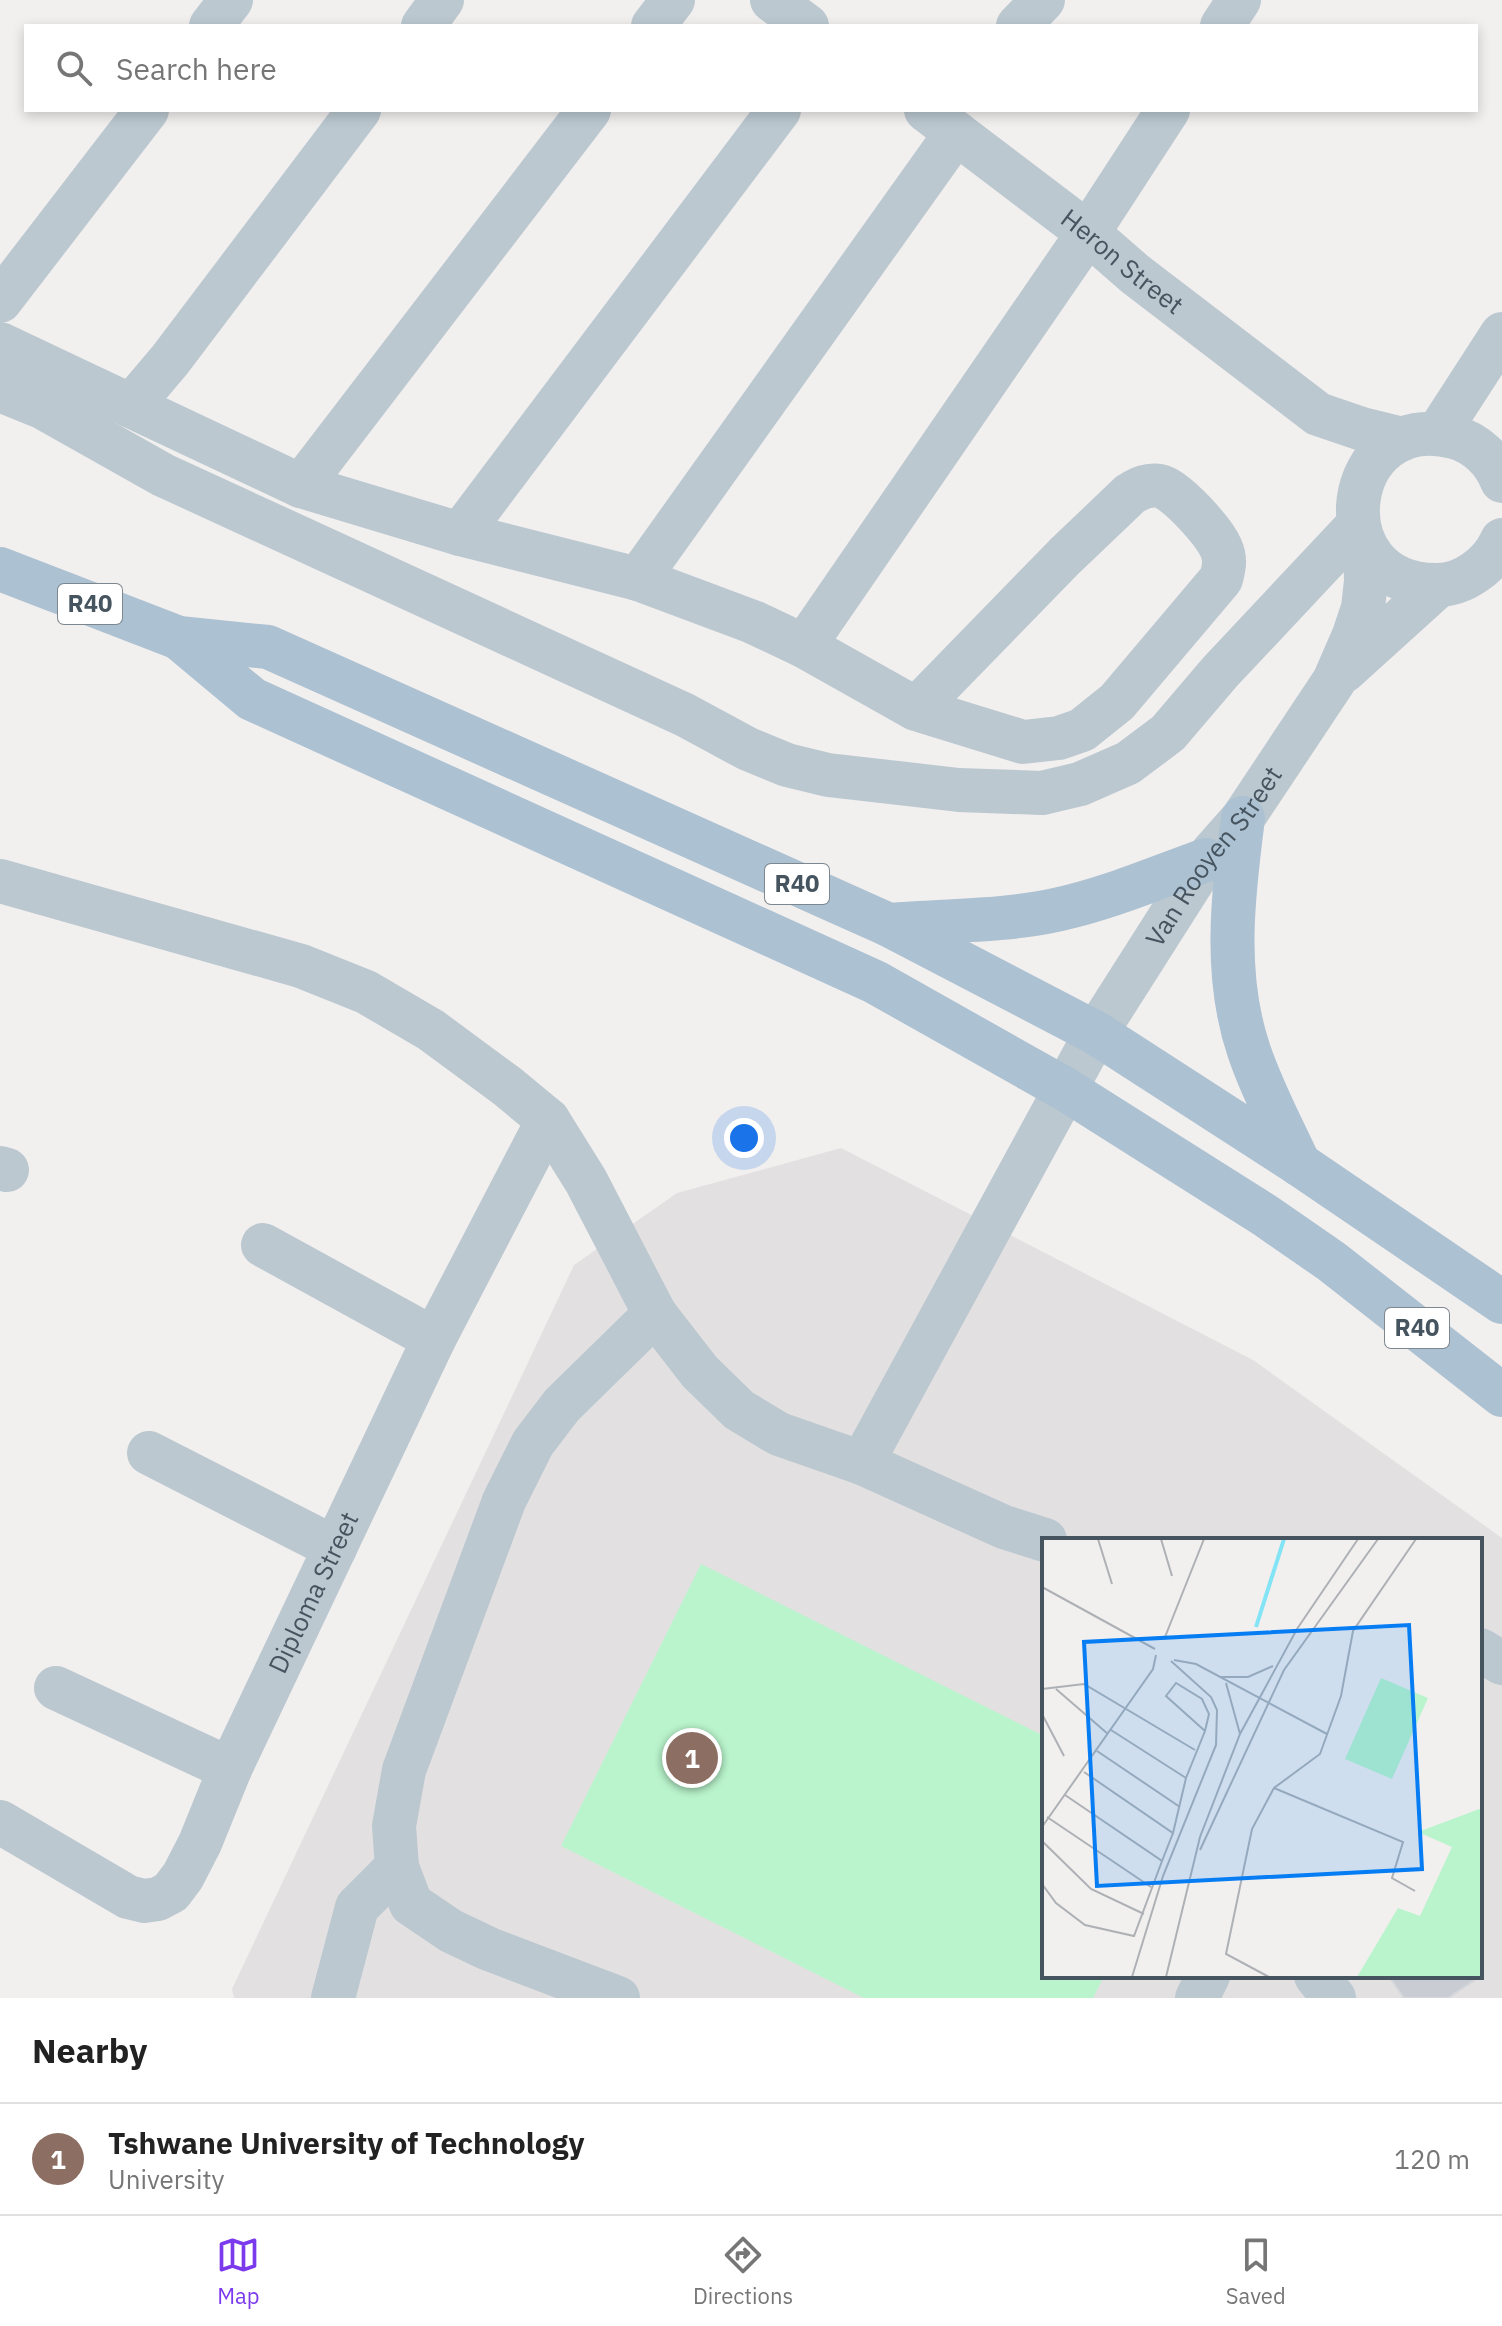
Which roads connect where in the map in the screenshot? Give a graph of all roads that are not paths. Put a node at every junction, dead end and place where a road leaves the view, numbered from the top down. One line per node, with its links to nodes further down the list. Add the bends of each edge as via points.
1 (231, 0): 7 (street)
2 (442, 0): 8 (street)
3 (673, 0): 9 (street)
4 (772, 0): 10 (street)
5 (1043, 0): 11 (street)
6 (1239, 0): 12 (street)
7 (213, 24)
8 (424, 24)
9 (655, 24)
10 (804, 24)
11 (1020, 24)
12 (1223, 24)
13 (145, 112): 20 (street)
14 (357, 112): 24 (street)
15 (587, 112): 28 (street)
16 (777, 112): 30 (street)
17 (1167, 112): 19 (street)
18 (938, 117): 19 (street, Heron Street); 33 (street)
19 (1088, 233): 25 (street, Heron Street); 36 (street)
20 (0, 301)
21 (0, 344): 24 (street)
22 (1494, 348): 26 (street, via 1452,409); 27 (street, via 1487,400)
23 (0, 390): 29 (street, via 44,408 163,475 685,715 748,749 828,775 959,790 1042,793 1080,784 1128,763 1168,733)
24 (131, 406): 28 (street)
25 (1318, 414): 26 (street, Heron Street, via 1362,429); 29 (street, Heron Street)
26 (1421, 436): 27 (street, via 1462,439); 29 (street, via 1385,449 1371,465)
27 (1493, 466)
28 (301, 486): 30 (street)
29 (1361, 518): 34 (street, via 1379,563 1396,577); 37 (street, Van Rooyen Street, via 1363,608)
30 (460, 534): 33 (street)
31 (1501, 543): 34 (street, Van Rooyen Street, via 1485,565 1464,579)
32 (0, 569): 35 (main road, R40)
33 (638, 579): 36 (street)
34 (1439, 585): 37 (street, Van Rooyen Street)
35 (179, 638): 42 (main road, R40, via 268,647); 44 (main road, R40, via 252,699 875,982)
36 (804, 646): 38 (street)
37 (1334, 681): 39 (street, Van Rooyen Street)
38 (916, 709): 38 (street, via 1023,742 1082,730 1117,702 1221,579 1222,550 1170,489 1143,486 1065,556)
39 (1243, 818): 40 (street, Van Rooyen Street); 46 (main road, via 1231,940 1236,993 1248,1049)
40 (1206, 860): 42 (main road, via 1060,909 1008,918); 43 (street, Van Rooyen Street)
41 (0, 881): 45 (street, via 301,966 366,992 431,1030)
42 (889, 925): 43 (main road, R40)
43 (1096, 1033): 44 (street, Van Rooyen Street); 46 (main road, R40)
44 (1065, 1089): 51 (main road, R40, via 1331,1261); 53 (street, Van Rooyen Street)
45 (548, 1120): 49 (street); 50 (street, Diploma Street)
46 (1299, 1164): 48 (main road, R40)
47 (263, 1245): 50 (street)
48 (1502, 1302)
49 (655, 1314): 53 (street, via 700,1372 739,1410 779,1434); 61 (street, via 562,1405 533,1443 504,1501 404,1770 394,1826)
50 (434, 1339): 55 (street, Diploma Street)
51 (1502, 1395)
52 (149, 1453): 55 (street)
53 (862, 1463): 54 (street)
54 (1042, 1539)
55 (335, 1548): 59 (street, Diploma Street)
56 (1482, 1651): 57 (street)
57 (1502, 1663)
58 (56, 1688): 59 (street)
59 (230, 1769): 60 (street, Diploma Street, via 183,1876 158,1899 128,1897)
60 (0, 1822)
61 (397, 1867): 64 (street, via 357,1907); 65 (street, via 411,1904 451,1931)
62 (1207, 1978): 66 (street)
63 (1318, 1978): 67 (street)
64 (333, 1998)
65 (618, 1998)
66 (1197, 1998)
67 (1334, 1998)

